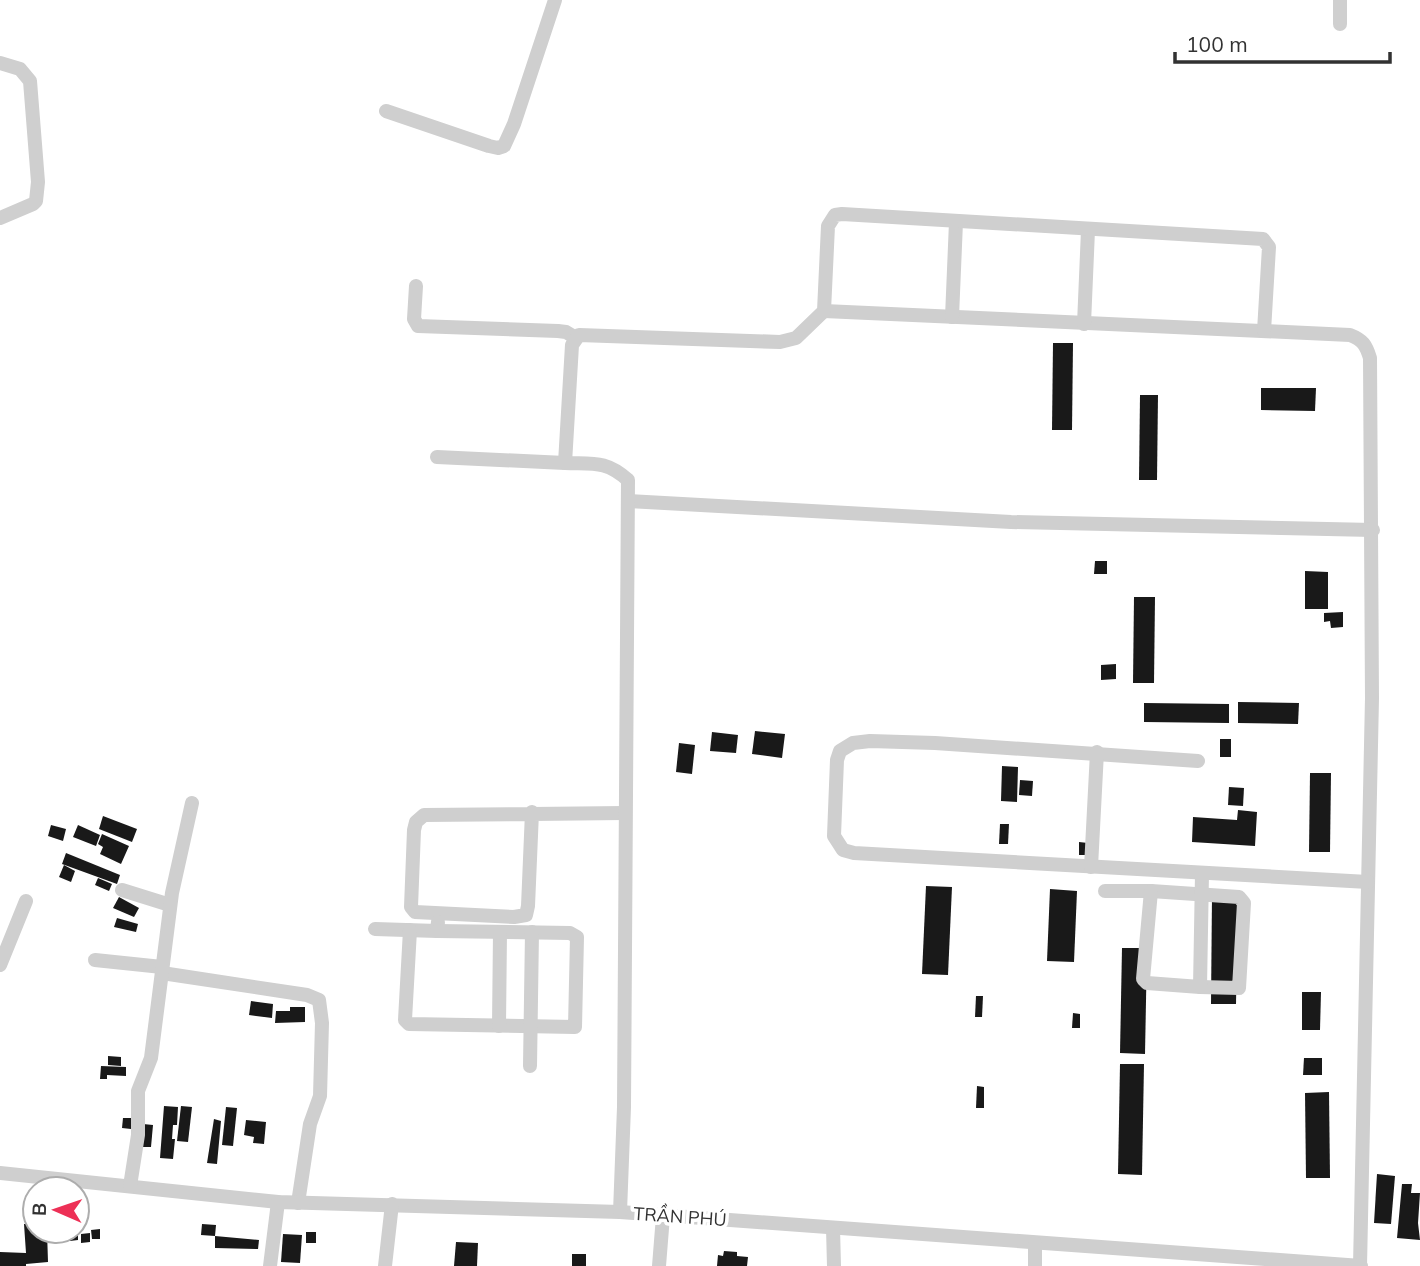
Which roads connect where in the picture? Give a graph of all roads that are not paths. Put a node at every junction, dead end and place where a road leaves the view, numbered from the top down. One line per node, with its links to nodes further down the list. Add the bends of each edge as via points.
1 (555, 0): 5 (street, via 504,146 489,146)
2 (1340, 0): 3 (street)
3 (1340, 24)
4 (0, 63): 6 (street, via 20,69 30,81 37,182 36,201)
5 (386, 111)
6 (0, 218)
7 (956, 222): 8 (street); 10 (street, via 835,215 828,226); 11 (street)
8 (1088, 230): 12 (street); 13 (street, via 1263,239 1269,247)
9 (416, 286): 14 (street, via 414,319 418,326 558,331)
10 (824, 311): 11 (street); 14 (street, via 788,342)
11 (952, 317): 12 (street)
12 (1084, 324): 13 (street)
13 (1264, 331): 18 (street, via 1350,335 1366,346 1370,358)
14 (576, 338): 16 (street)
15 (437, 457): 16 (street)
16 (565, 463): 17 (street, via 614,468 628,480)
17 (628, 501): 18 (street, via 1011,522); 23 (street)
18 (1373, 530): 26 (street)
19 (1097, 752): 20 (street); 24 (street); 24 (street, via 853,743 840,751 834,799 834,836 843,850)
20 (1198, 761)
21 (192, 803): 32 (street)
22 (532, 812): 23 (street); 33 (street, via 419,817 414,830 411,906 415,912); 35 (street, via 528,906 526,915)
23 (625, 813): 54 (street)
24 (1091, 866): 25 (street)
25 (1202, 874): 26 (street); 30 (street)
26 (1368, 883): 63 (street)
27 (122, 890): 32 (street)
28 (1104, 891): 29 (street)
29 (1151, 891): 30 (street); 45 (street, via 1143,979)
30 (1201, 895): 45 (street); 45 (street, via 1239,897 1244,903 1239,988)
31 (26, 901): 43 (street)
32 (170, 905): 44 (street)
33 (439, 913): 34 (street); 38 (street)
34 (479, 915): 35 (street); 39 (street)
35 (520, 916): 41 (street)
36 (375, 929): 37 (street)
37 (410, 930): 38 (street); 46 (street, via 405,1020 409,1024)
38 (437, 931): 39 (street)
39 (478, 931): 40 (street)
40 (500, 932): 41 (street); 46 (street)
41 (525, 932): 47 (street); 47 (street, via 577,937 575,1027)
42 (95, 960): 44 (street)
43 (0, 965)
44 (162, 970): 50 (street, via 151,1058 137,1101 138,1135); 52 (street, via 319,1000 320,1096 310,1124)
45 (1200, 987)
46 (499, 1026): 47 (street)
47 (531, 1027): 48 (street)
48 (530, 1066)
49 (0, 1173): 50 (street, TRẦN PHÚ)
50 (130, 1186): 51 (street, TRẦN PHÚ)
51 (278, 1202): 52 (street, TRẦN PHÚ); 58 (street)
52 (298, 1203): 53 (street, TRẦN PHÚ)
53 (392, 1204): 54 (street, TRẦN PHÚ); 59 (street)
54 (620, 1213): 55 (street, TRẦN PHÚ)
55 (663, 1216): 56 (street, TRẦN PHÚ); 60 (street)
56 (833, 1228): 57 (street, TRẦN PHÚ); 61 (street)
57 (1035, 1242): 62 (street); 63 (street, TRẦN PHÚ)
58 (270, 1266)
59 (385, 1266)
60 (659, 1266)
61 (834, 1266)
62 (1035, 1266)
63 (1360, 1266)

